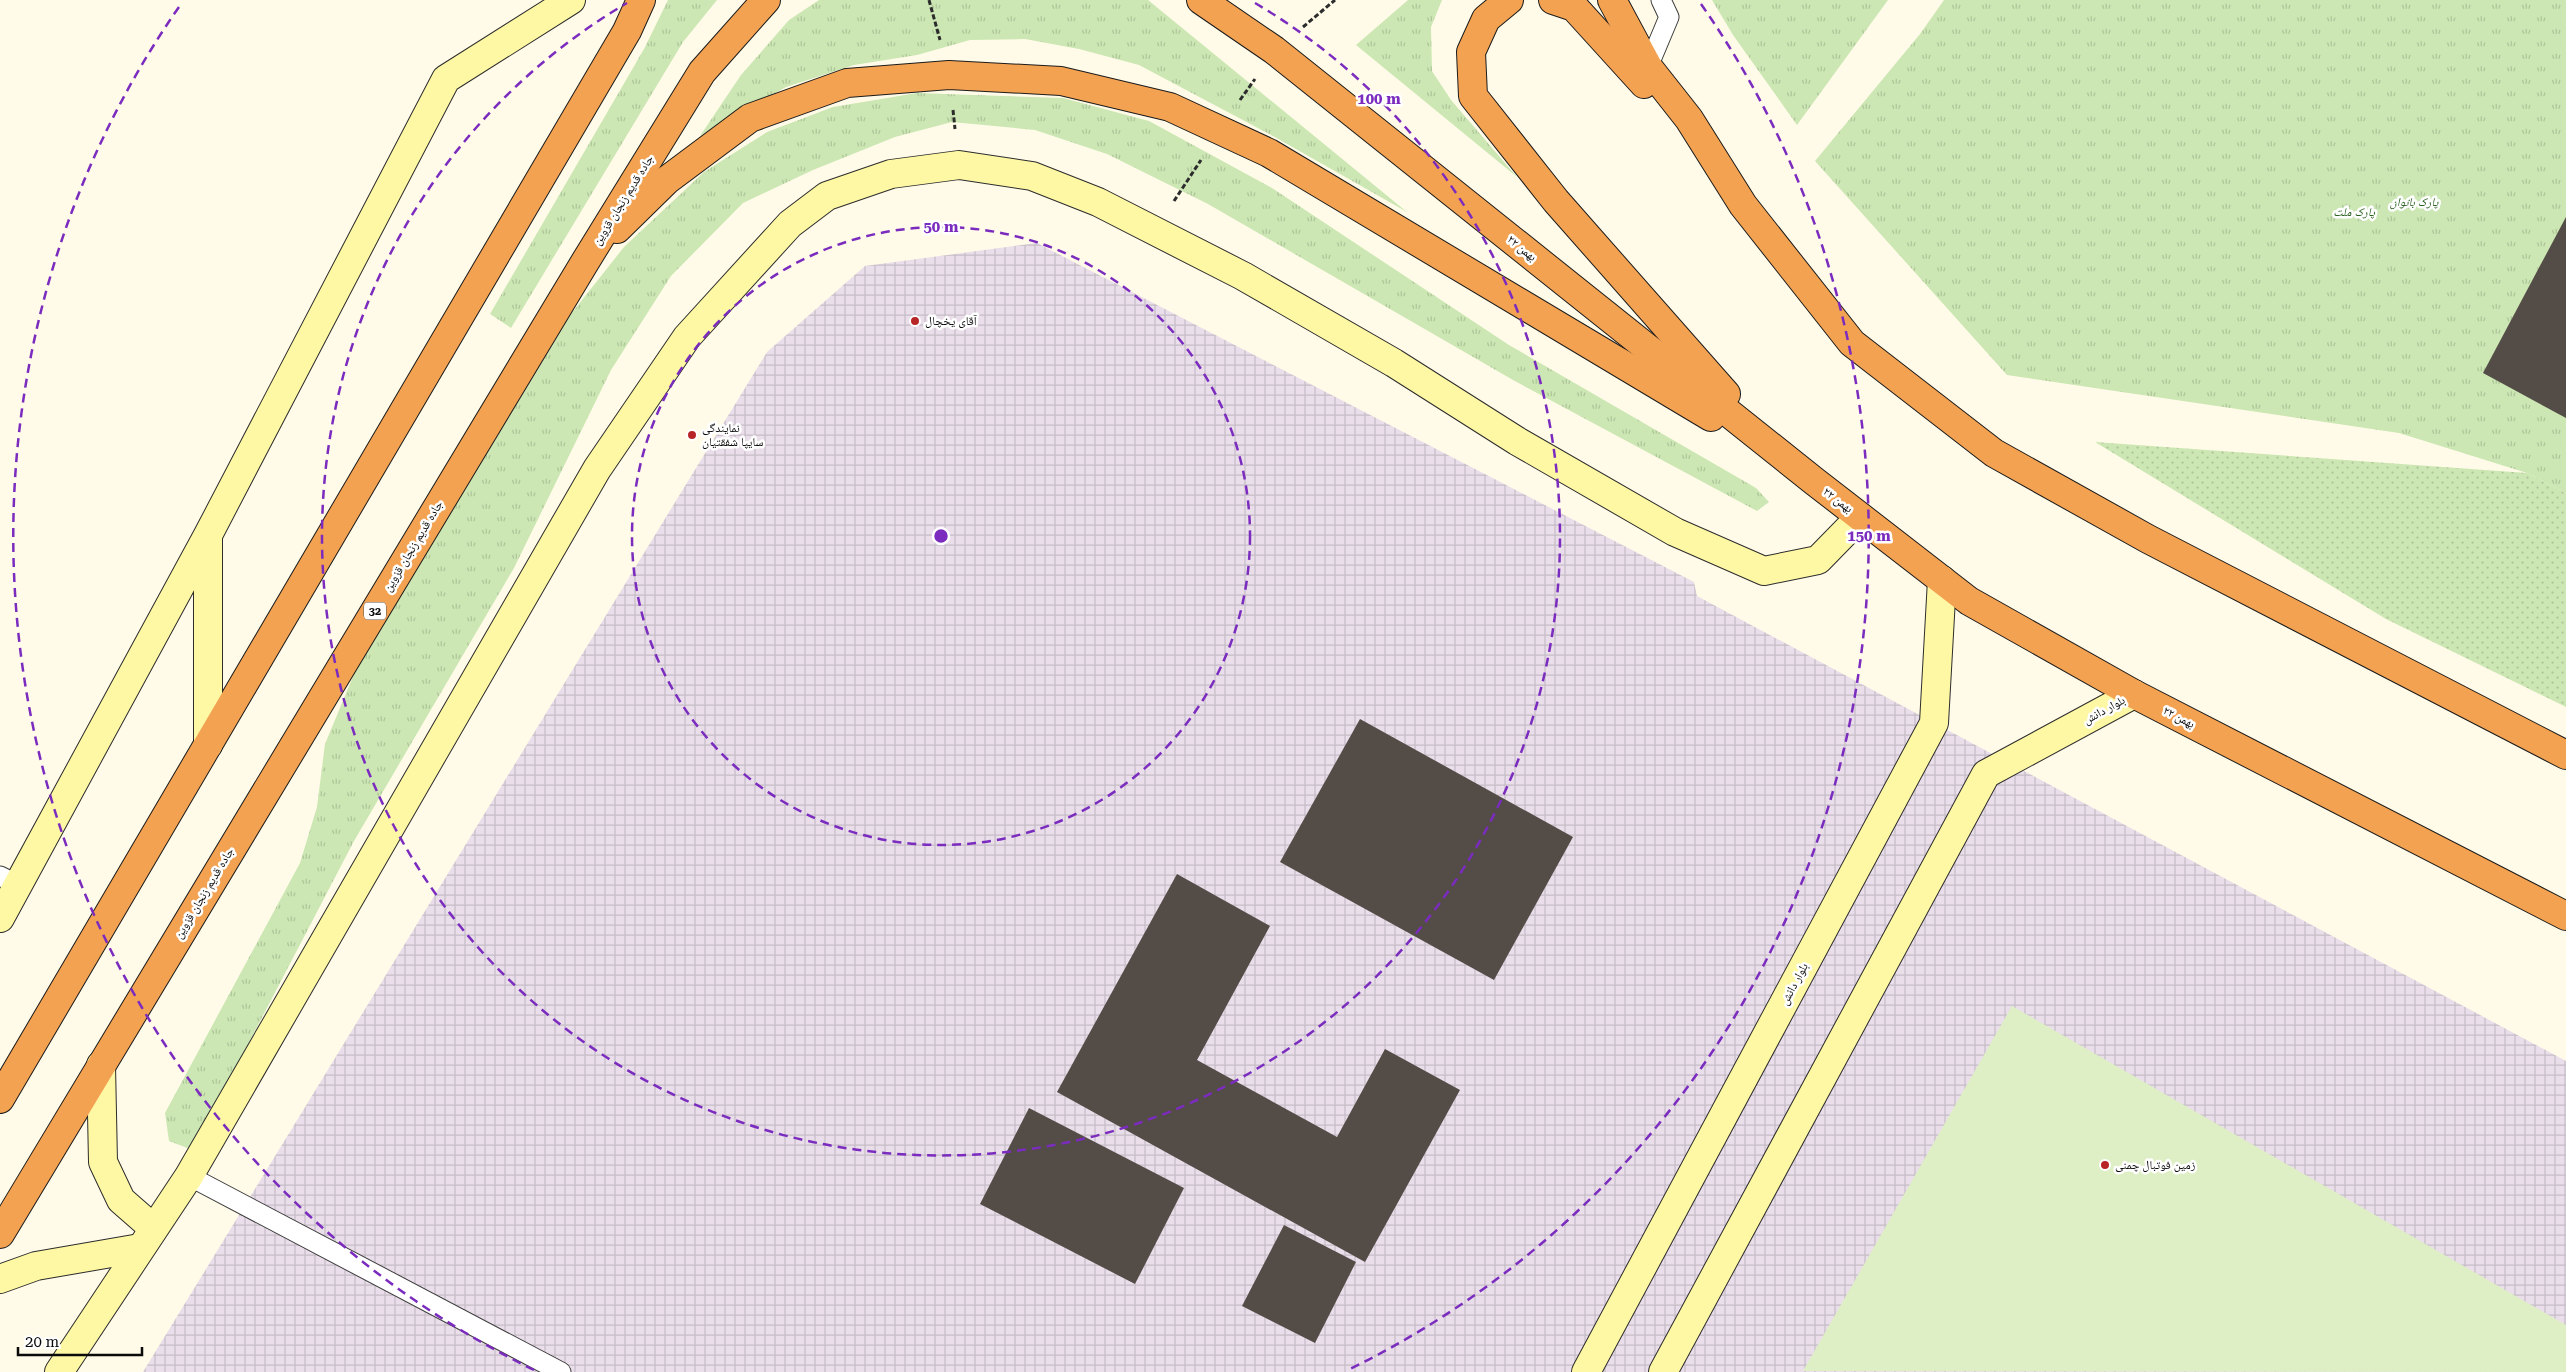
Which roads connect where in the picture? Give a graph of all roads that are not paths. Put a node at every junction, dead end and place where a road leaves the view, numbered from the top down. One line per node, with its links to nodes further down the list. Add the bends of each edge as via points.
1 (572, 0): 15 (street, via 446,79)
2 (640, 0): 18 (highway, via 622,39)
3 (766, 0): 11 (highway, جاده قدیم زنجان قزوین / 32, via 702,72)
4 (1201, 0): 12 (highway, ۲۲ بهمن, via 1274,50)
5 (1509, 0): 12 (highway, via 1486,19 1471,52 1473,96 1556,201)
6 (1553, 0): 10 (highway, via 1574,7 1622,58)
7 (1612, 0): 9 (highway)
8 (1661, 0): 9 (lane, via 1669,16)
9 (1648, 67): 10 (highway, via 1689,119)
10 (1743, 205): 19 (highway, via 1852,343 1994,453 2148,539)
11 (584, 262): 13 (highway, via 667,180 750,118 847,84 949,75 1061,81 1170,107 1269,153); 23 (highway, جاده قدیم زنجان قزوین / 32)
12 (1772, 447): 13 (highway, ۲۲ بهمن)
13 (1814, 481): 14 (highway, ۲۲ بهمن)
14 (1860, 517): 16 (highway, ۲۲ بهمن); 25 (street, via 1818,560 1764,571 1675,532 1243,276 1098,202 1032,176 959,165 892,174 826,196 790,224 687,337 596,469)
15 (208, 535): 18 (street); 20 (street)
16 (1942, 580): 17 (highway, ۲۲ بهمن, via 1969,601); 31 (street, بلوار دانش, via 1934,723)
17 (2134, 694): 21 (highway, ۲۲ بهمن); 32 (street, بلوار دانش, via 1986,774)
18 (208, 745): 24 (highway)
19 (2566, 755)
20 (9, 880): 22 (street)
21 (2566, 916)
22 (0, 918)
23 (101, 1065): 26 (highway, جاده قدیم زنجان قزوین / 32); 27 (street, via 103,1162 121,1200)
24 (1, 1090)
25 (188, 1176): 27 (street); 30 (lane)
26 (0, 1234)
27 (147, 1238): 28 (street, via 36,1266); 29 (street)
28 (0, 1279)
29 (58, 1372)
30 (561, 1372)
31 (1586, 1372)
32 (1663, 1372)

